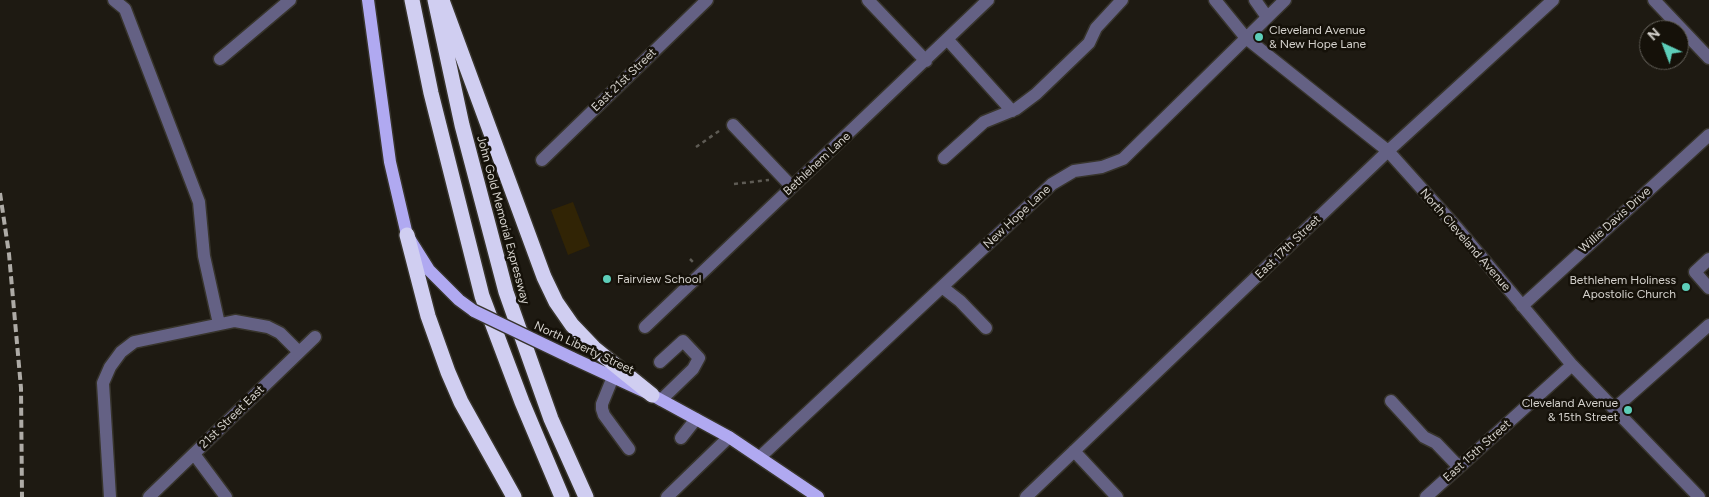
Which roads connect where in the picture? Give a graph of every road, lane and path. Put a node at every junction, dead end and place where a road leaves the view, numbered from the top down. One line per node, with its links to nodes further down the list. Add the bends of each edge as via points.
1 (114, 0): 39 (street, via 125,10 199,202 204,256)
2 (290, 0): 20 (street)
3 (368, 0): 32 (main road, North Liberty Street, via 390,162)
4 (412, 0): 63 (highway, via 431,93 482,296)
5 (435, 0): 64 (highway, John Gold Memorial Expressway, via 462,125 506,292 551,419)
6 (442, 0): 48 (highway, via 556,302 594,348)
7 (707, 0): 28 (street, East 21st Street)
8 (868, 0): 21 (street)
9 (988, 0): 18 (street, Bethlehem Lane)
10 (1122, 0): 22 (street, via 1096,28 1089,43 1036,94)
11 (1215, 0): 17 (street, North Cleveland Avenue)
12 (1255, 0): 16 (street)
13 (1285, 0): 16 (street, New Hope Lane)
14 (1654, 0): 19 (street)
15 (1548, 1): 26 (street, East 17th Street)
16 (1267, 17): 17 (street, New Hope Lane)
17 (1246, 38): 26 (street, North Cleveland Avenue); 36 (street, New Hope Lane, via 1123,159 1102,167 1074,171 1052,184)
18 (947, 39): 21 (street, Bethlehem Lane); 22 (street)
19 (1709, 58)
20 (220, 59)
21 (926, 60): 31 (street, Bethlehem Lane)
22 (1012, 111): 27 (street, via 984,122)
23 (733, 125): 25 (path, via 715,132); 29 (street)
24 (1709, 135): 38 (street, Willie Davis Drive)
25 (696, 146)
26 (1388, 151): 38 (street, North Cleveland Avenue); 55 (street, East 17th Street)
27 (944, 158)
28 (542, 160)
29 (782, 177): 30 (path); 31 (street)
30 (734, 184)
31 (792, 187): 41 (street, Bethlehem Lane)
32 (407, 235): 47 (main road, North Liberty Street, bridge, via 429,270 458,300 474,311); 62 (highway, via 428,316 448,372 461,402)
33 (690, 259): 35 (path)
34 (1709, 260): 37 (street, via 1694,272)
35 (696, 266)
36 (942, 287): 42 (street); 57 (street, New Hope Lane)
37 (1709, 288)
38 (1522, 306): 46 (street, North Cleveland Avenue)
39 (219, 324): 44 (street, via 235,320 268,327 280,333); 59 (street, via 134,342 121,352 110,368 103,383)
40 (1709, 325): 50 (street)
41 (645, 327)
42 (986, 328)
43 (315, 337): 44 (street, 21st Street East)
44 (299, 352): 56 (street, 21st Street East)
45 (660, 362): 48 (street, via 683,341 700,358 692,369)
46 (1572, 365): 50 (street, North Cleveland Avenue); 58 (street, East 15th Street)
47 (613, 376): 48 (main road, North Liberty Street); 54 (street, via 602,409)
48 (656, 398): 51 (main road, North Liberty Street)
49 (1391, 401): 58 (street, via 1424,437 1436,443)
50 (1614, 409): 70 (street, North Cleveland Avenue)
51 (696, 419): 52 (main road, North Liberty Street); 53 (street)
52 (729, 437): 57 (main road, North Liberty Street); 65 (street)
53 (681, 438)
54 (629, 449)
55 (1074, 451): 67 (street, East 17th Street); 68 (street)
56 (194, 454): 60 (street, 21st Street East); 61 (street)
57 (760, 457): 66 (main road, North Liberty Street)
58 (1459, 467): 69 (street, East 15th Street)
59 (110, 497)
60 (149, 497)
61 (226, 497)
62 (514, 497)
63 (562, 497)
64 (586, 497)
65 (667, 497)
66 (818, 497)
67 (1026, 497)
68 (1117, 497)
69 (1426, 497)
70 (1699, 497)

